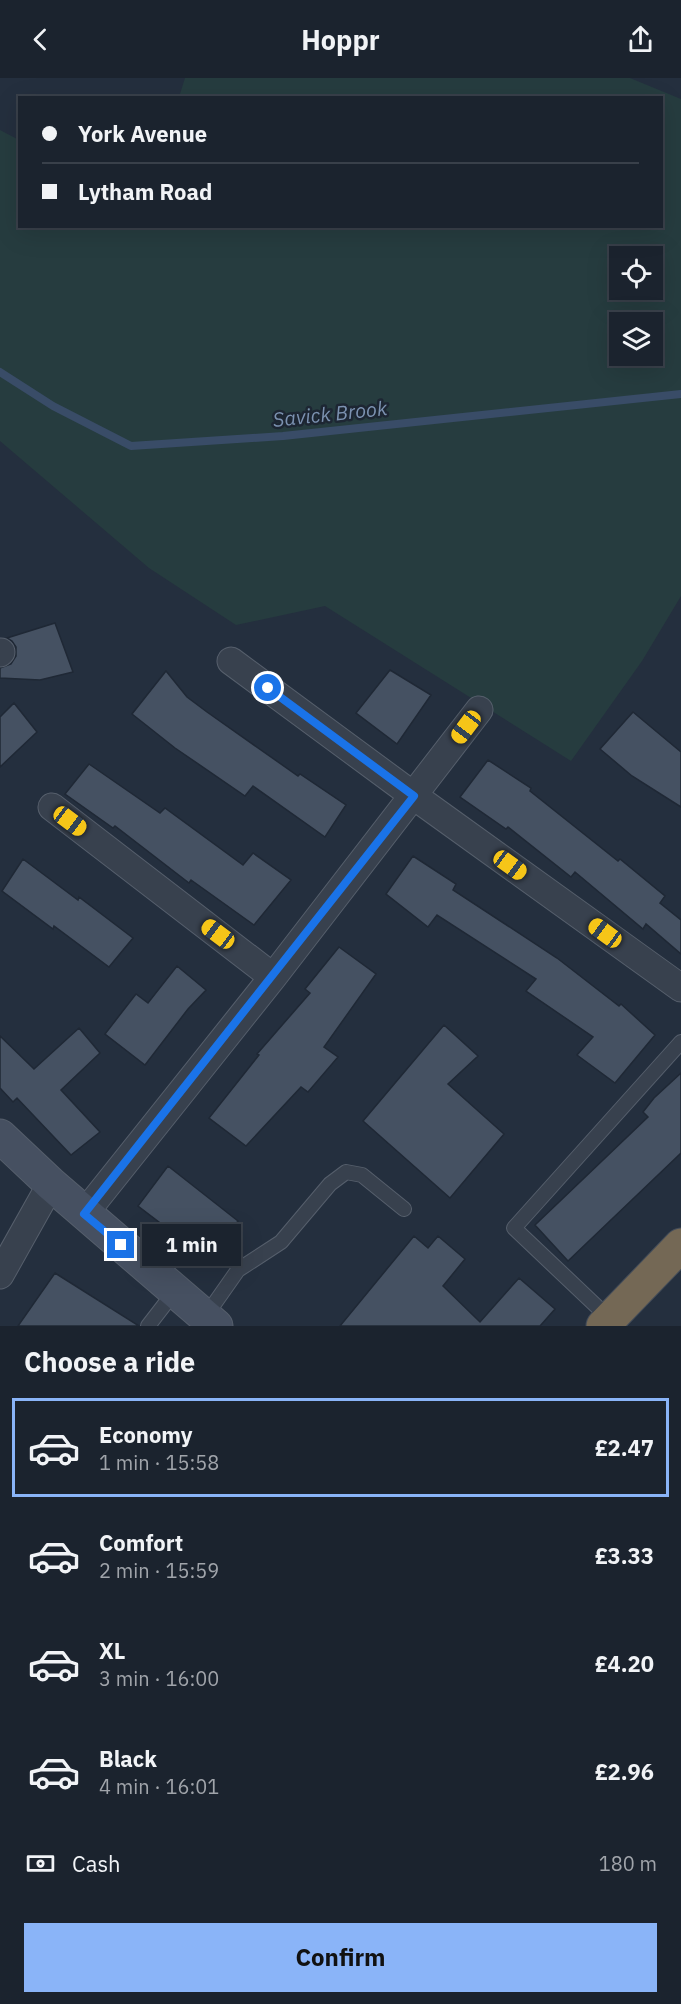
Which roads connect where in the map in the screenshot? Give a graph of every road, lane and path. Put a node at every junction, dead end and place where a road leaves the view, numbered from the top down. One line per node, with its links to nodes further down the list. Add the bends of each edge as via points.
1 (231, 662): 3 (street)
2 (479, 710): 3 (street)
3 (414, 796): 5 (street); 6 (street)
4 (52, 807): 5 (street)
5 (273, 977): 11 (street)
6 (681, 988)
7 (681, 1042): 16 (lane, via 514,1228)
8 (0, 1136): 9 (street)
9 (51, 1184): 11 (street); 13 (street)
10 (404, 1209): 15 (lane, via 362,1175 346,1172 330,1184 281,1242 238,1270)
11 (84, 1214): 14 (street)
12 (680, 1247): 16 (highway)
13 (0, 1275)
14 (175, 1291): 15 (street); 17 (lane)
15 (211, 1321)
16 (606, 1322)
17 (147, 1326)

